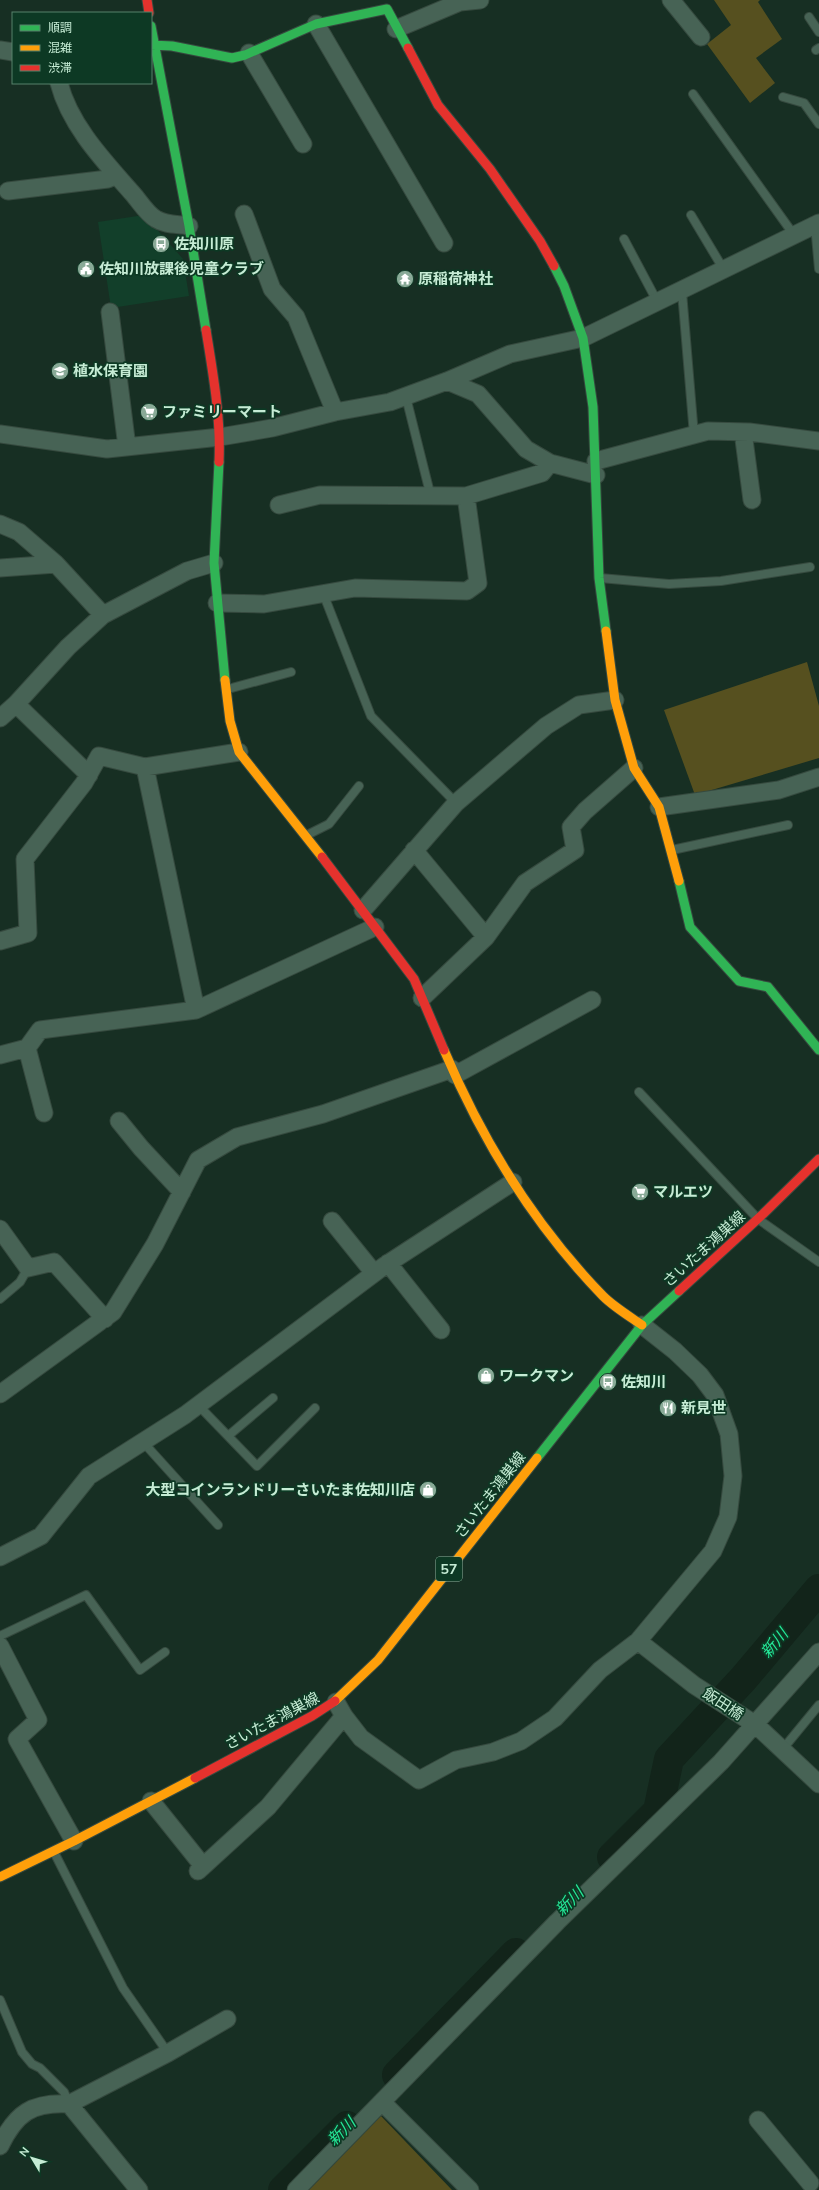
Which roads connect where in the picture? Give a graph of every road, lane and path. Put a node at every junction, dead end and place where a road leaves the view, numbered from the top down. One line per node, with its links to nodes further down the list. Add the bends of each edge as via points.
1 (147, 0): 6 (street)
2 (476, 0): 3 (street); 9 (street, via 460,2)
3 (480, 0)
4 (671, 0): 11 (street)
5 (384, 5): 8 (street); 9 (street)
6 (149, 12)
7 (809, 17): 10 (lane)
8 (316, 24): 15 (street); 29 (street)
9 (396, 29): 35 (street, via 438,105 490,169 540,242 564,286)
10 (819, 32)
11 (701, 37)
12 (153, 45): 15 (street, via 192,49 232,58); 26 (street)
13 (0, 50): 14 (street)
14 (12, 52)
15 (249, 53): 20 (street)
16 (59, 84): 21 (street, via 63,100 75,121)
17 (693, 94): 27 (lane)
18 (783, 97): 19 (lane, via 804,103)
19 (819, 124)
20 (303, 144)
21 (116, 175): 22 (street, via 108,179); 26 (street, via 156,219)
22 (8, 191)
23 (244, 214): 38 (street, via 272,289 296,317)
24 (691, 215): 31 (lane)
25 (817, 224): 27 (street); 30 (lane)
26 (189, 226): 42 (street, via 218,408)
27 (794, 235): 31 (street)
28 (624, 239): 33 (lane)
29 (444, 243)
30 (819, 269)
31 (724, 270): 32 (street)
32 (682, 292): 33 (street); 41 (lane)
33 (658, 303): 35 (street)
34 (110, 312): 44 (street)
35 (583, 338): 36 (street, via 510,354); 46 (street, via 593,407)
36 (447, 381): 37 (street); 45 (street, via 478,394 526,450)
37 (406, 396): 38 (street, via 390,402); 48 (lane)
38 (335, 412): 42 (street, via 272,428)
39 (743, 432): 41 (street, via 708,431); 43 (street); 49 (street)
40 (0, 434): 44 (street, via 107,449)
41 (694, 435): 46 (street)
42 (220, 437): 44 (street); 52 (street)
43 (819, 441)
44 (128, 447)
45 (550, 463): 46 (street); 47 (street, via 542,473)
46 (596, 468): 56 (street)
47 (466, 496): 48 (street); 57 (street, via 478,583 467,591 355,588)
48 (431, 497): 50 (street, via 320,495)
49 (752, 500)
50 (279, 505)
51 (0, 524): 53 (street, via 19,532)
52 (214, 563): 58 (street); 59 (street, via 187,571)
53 (56, 564): 55 (street); 59 (street)
54 (810, 567): 56 (lane, via 721,581 669,584)
55 (0, 568)
56 (599, 578): 62 (street)
57 (323, 593): 58 (street, via 264,604); 71 (lane, via 371,716)
58 (217, 603): 61 (street)
59 (103, 615): 63 (street, via 68,647)
60 (291, 672): 61 (lane)
61 (225, 690): 65 (street)
62 (615, 700): 67 (street); 71 (street, via 579,705 546,726)
63 (16, 704): 64 (street); 68 (street)
64 (0, 718)
65 (239, 752): 66 (street); 74 (street)
66 (145, 766): 68 (street, via 99,756); 83 (street)
67 (634, 768): 72 (street); 79 (street, via 570,827 575,850 525,883)
68 (89, 775): 80 (street, via 25,859 28,933)
69 (819, 777): 72 (street, via 779,790)
70 (359, 786): 74 (lane, via 329,824)
71 (456, 803): 75 (street)
72 (659, 807): 76 (street)
73 (788, 825): 76 (lane)
74 (306, 835): 77 (street)
75 (414, 850): 77 (street); 79 (street)
76 (671, 850): 85 (street, via 690,927 739,981 768,987)
77 (363, 910): 78 (street)
78 (375, 927): 81 (street, via 414,979); 83 (street)
79 (486, 937): 81 (street)
80 (0, 941)
81 (422, 998): 87 (street)
82 (592, 1000): 87 (street)
83 (196, 1010): 84 (street, via 40,1030)
84 (27, 1048): 86 (street); 89 (street)
85 (819, 1050)
86 (0, 1055)
87 (454, 1072): 92 (street, via 496,1155); 93 (street, via 323,1114 237,1137 198,1160)
88 (639, 1092): 94 (lane)
89 (44, 1113)
90 (119, 1121): 93 (street)
91 (819, 1160): 94 (street, さいたま鴻巣線 / 57)
92 (513, 1182): 99 (street); 102 (street, via 538,1220 604,1298)
93 (182, 1192): 101 (street, via 155,1244 113,1312)
94 (758, 1219): 97 (lane); 102 (street, さいたま鴻巣線 / 57)
95 (332, 1221): 99 (street)
96 (0, 1229): 98 (street)
97 (819, 1262)
98 (28, 1268): 100 (lane, via 20,1282); 101 (street, via 54,1262)
99 (381, 1268): 103 (street); 106 (street)
100 (0, 1299)
101 (105, 1320): 104 (street)
102 (642, 1325): 113 (street, via 700,1374 715,1395 729,1434 733,1476 728,1517 713,1551); 118 (street, さいたま鴻巣線 / 57)
103 (441, 1330)
104 (0, 1394)
105 (273, 1398): 108 (lane)
106 (198, 1406): 108 (lane); 109 (street)
107 (315, 1408): 108 (lane, via 256,1466)
108 (228, 1436)
109 (143, 1442): 110 (lane); 111 (street, via 89,1476 41,1536)
110 (218, 1525)
111 (0, 1557)
112 (0, 1636): 115 (lane, via 86,1595 140,1670)
113 (638, 1641): 118 (street, via 600,1670 555,1718 521,1741 493,1752 456,1760 419,1780 361,1738); 119 (street, 飯田橋, via 694,1685)
114 (0, 1646): 123 (street, via 38,1720 17,1738)
115 (164, 1652)
116 (819, 1652): 119 (street)
117 (819, 1705): 120 (lane)
118 (340, 1709): 122 (street, さいたま鴻巣線 / 57); 122 (street, via 268,1807 200,1869)
119 (754, 1723): 120 (street, 飯田橋); 129 (street, via 721,1762 558,1922)
120 (782, 1750): 121 (street, 飯田橋)
121 (819, 1784)
122 (151, 1801): 123 (street, さいたま鴻巣線 / 57)
123 (74, 1841): 124 (street, さいたま鴻巣線 / 57)
124 (53, 1851): 125 (street, さいたま鴻巣線 / 57); 128 (lane, via 123,1988)
125 (0, 1877)
126 (0, 2000): 130 (lane, via 22,2052 64,2092)
127 (227, 2019): 128 (street)
128 (168, 2053): 130 (street)
129 (383, 2103): 135 (street); 136 (street)
130 (69, 2104): 132 (street, via 51,2103 36,2106 13,2123); 134 (street)
131 (758, 2120): 133 (street)
132 (0, 2146)
133 (810, 2183)
134 (139, 2190)
135 (296, 2190)
136 (470, 2190)

